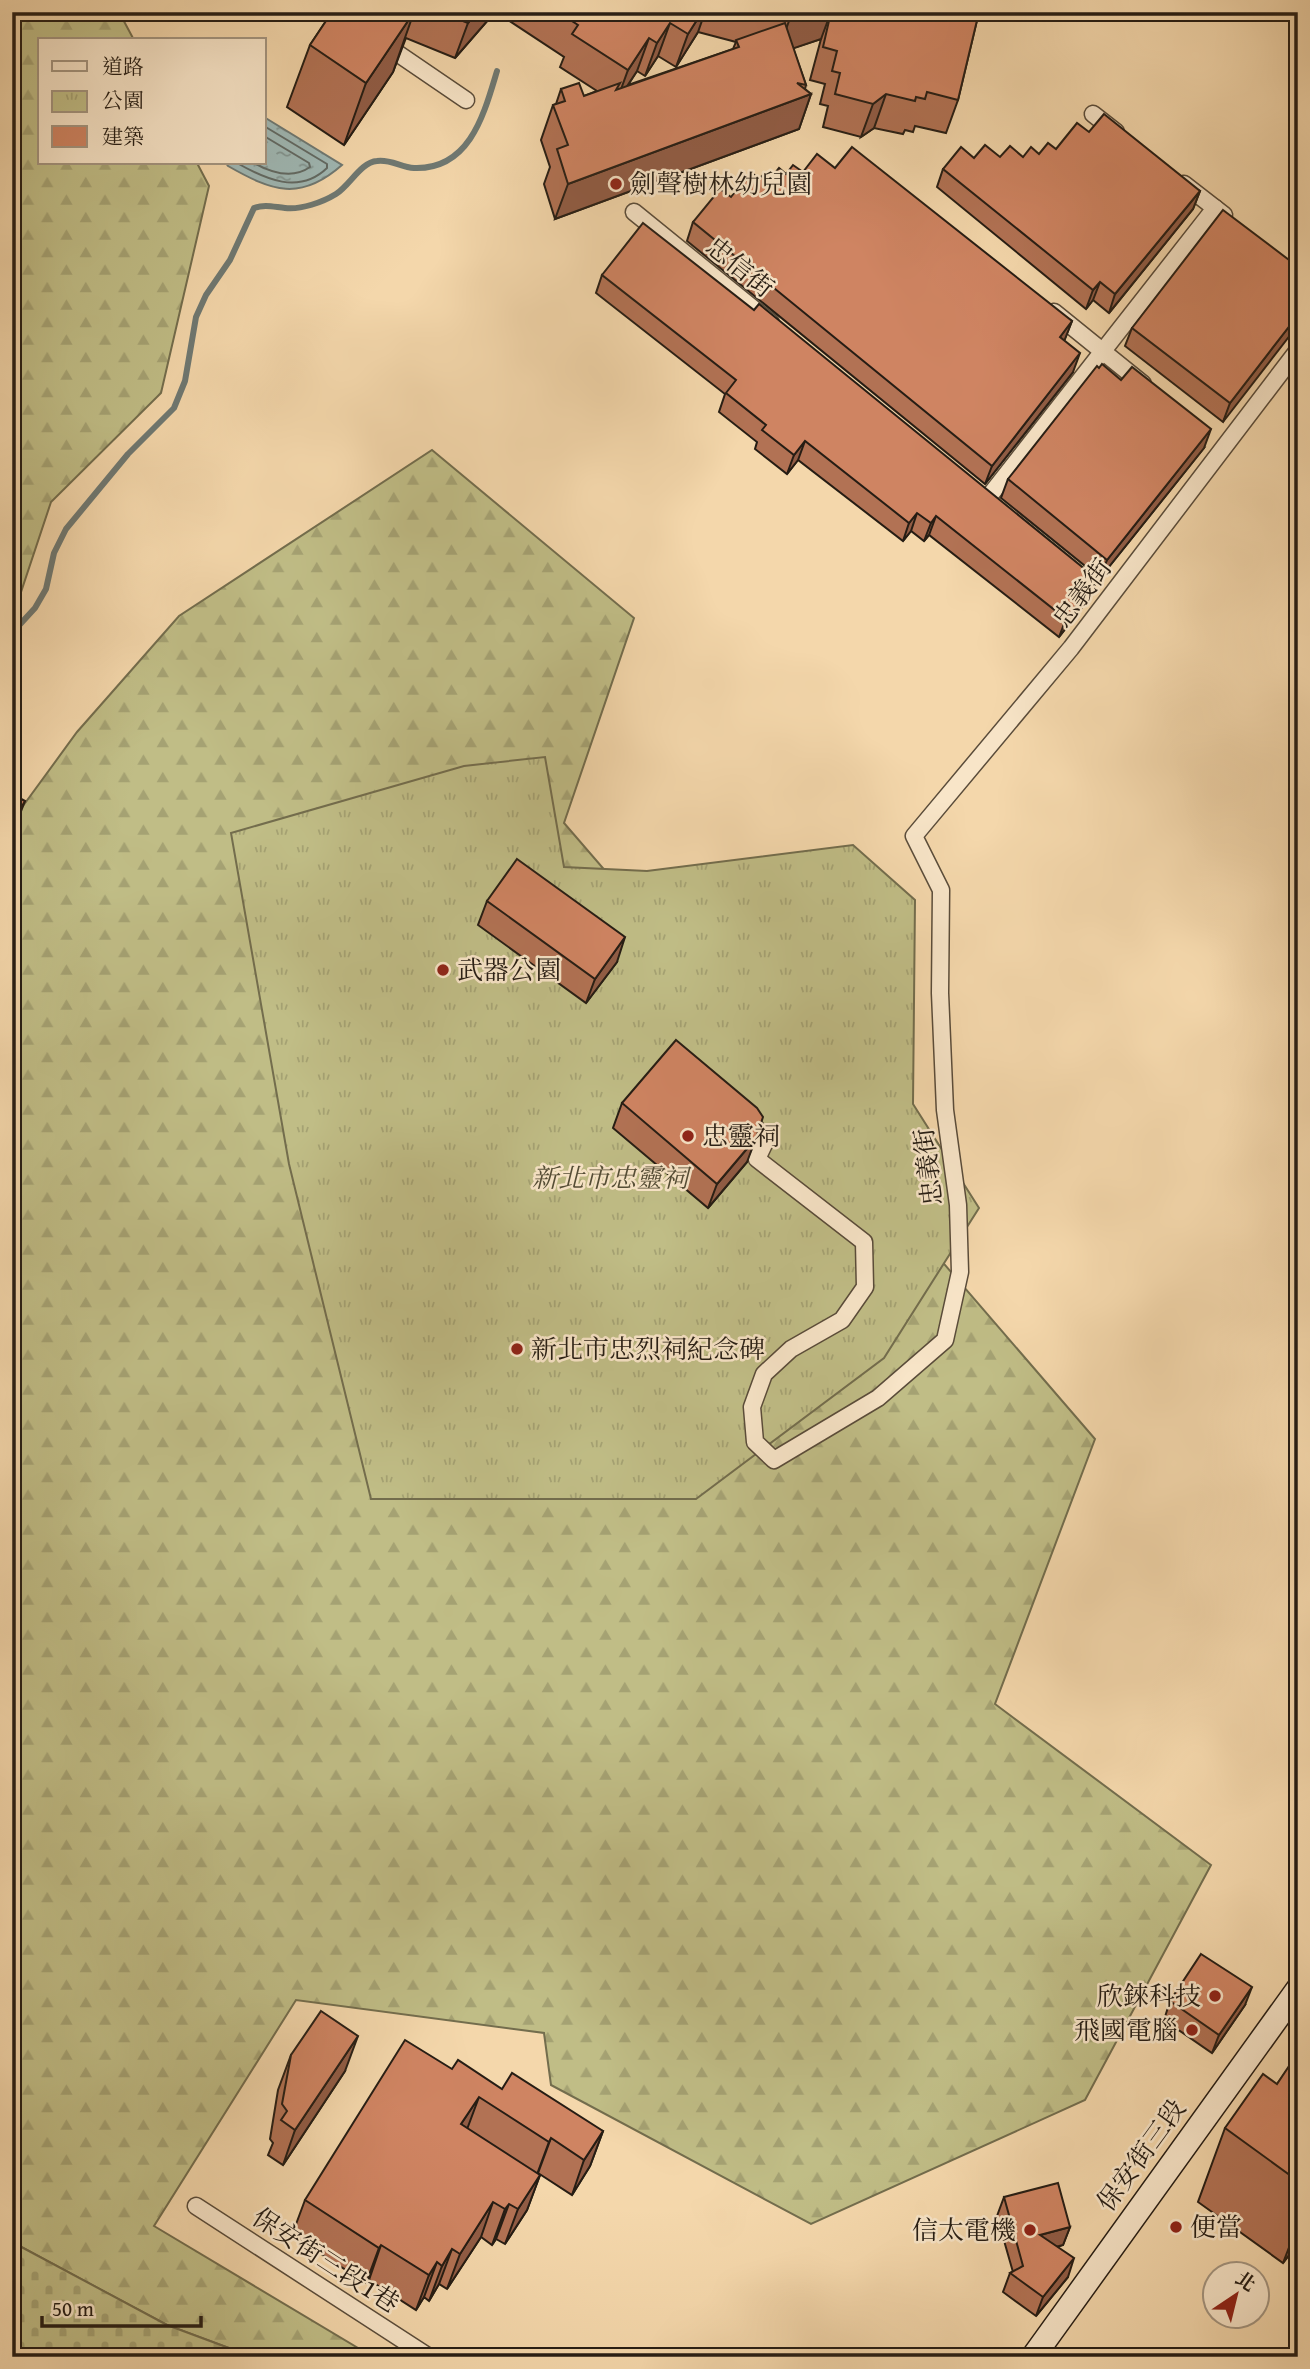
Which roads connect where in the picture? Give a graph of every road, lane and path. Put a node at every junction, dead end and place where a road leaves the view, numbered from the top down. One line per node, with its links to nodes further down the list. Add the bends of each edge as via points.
1 (362, 29): 2 (street)
2 (466, 100)
3 (1093, 114): 4 (street)
4 (1134, 145)
5 (1175, 177): 6 (street)
6 (1216, 208): 8 (street); 12 (street)
7 (634, 212): 10 (street, 忠信街)
8 (1236, 224)
9 (1040, 300): 12 (street)
10 (782, 333)
11 (1298, 350): 15 (street, 忠義街)
12 (1103, 351): 13 (street); 16 (street)
13 (1154, 393)
14 (1205, 435): 15 (street)
15 (1223, 449): 18 (street, 忠義街)
16 (987, 499)
17 (1092, 584): 18 (street)
18 (1109, 598): 19 (street, 忠義街, via 914,836 941,890 945,1110 958,1205 960,1272 945,1340 878,1398 774,1460 755,1442 752,1407 764,1374 791,1349 842,1320 865,1287 863,1242 757,1158 766,1140)
19 (735, 1106)
20 (1298, 1989): 23 (street, 保安街三段)
21 (196, 2206): 22 (street, 保安街三段1巷)
22 (429, 2357)
23 (1033, 2357)

